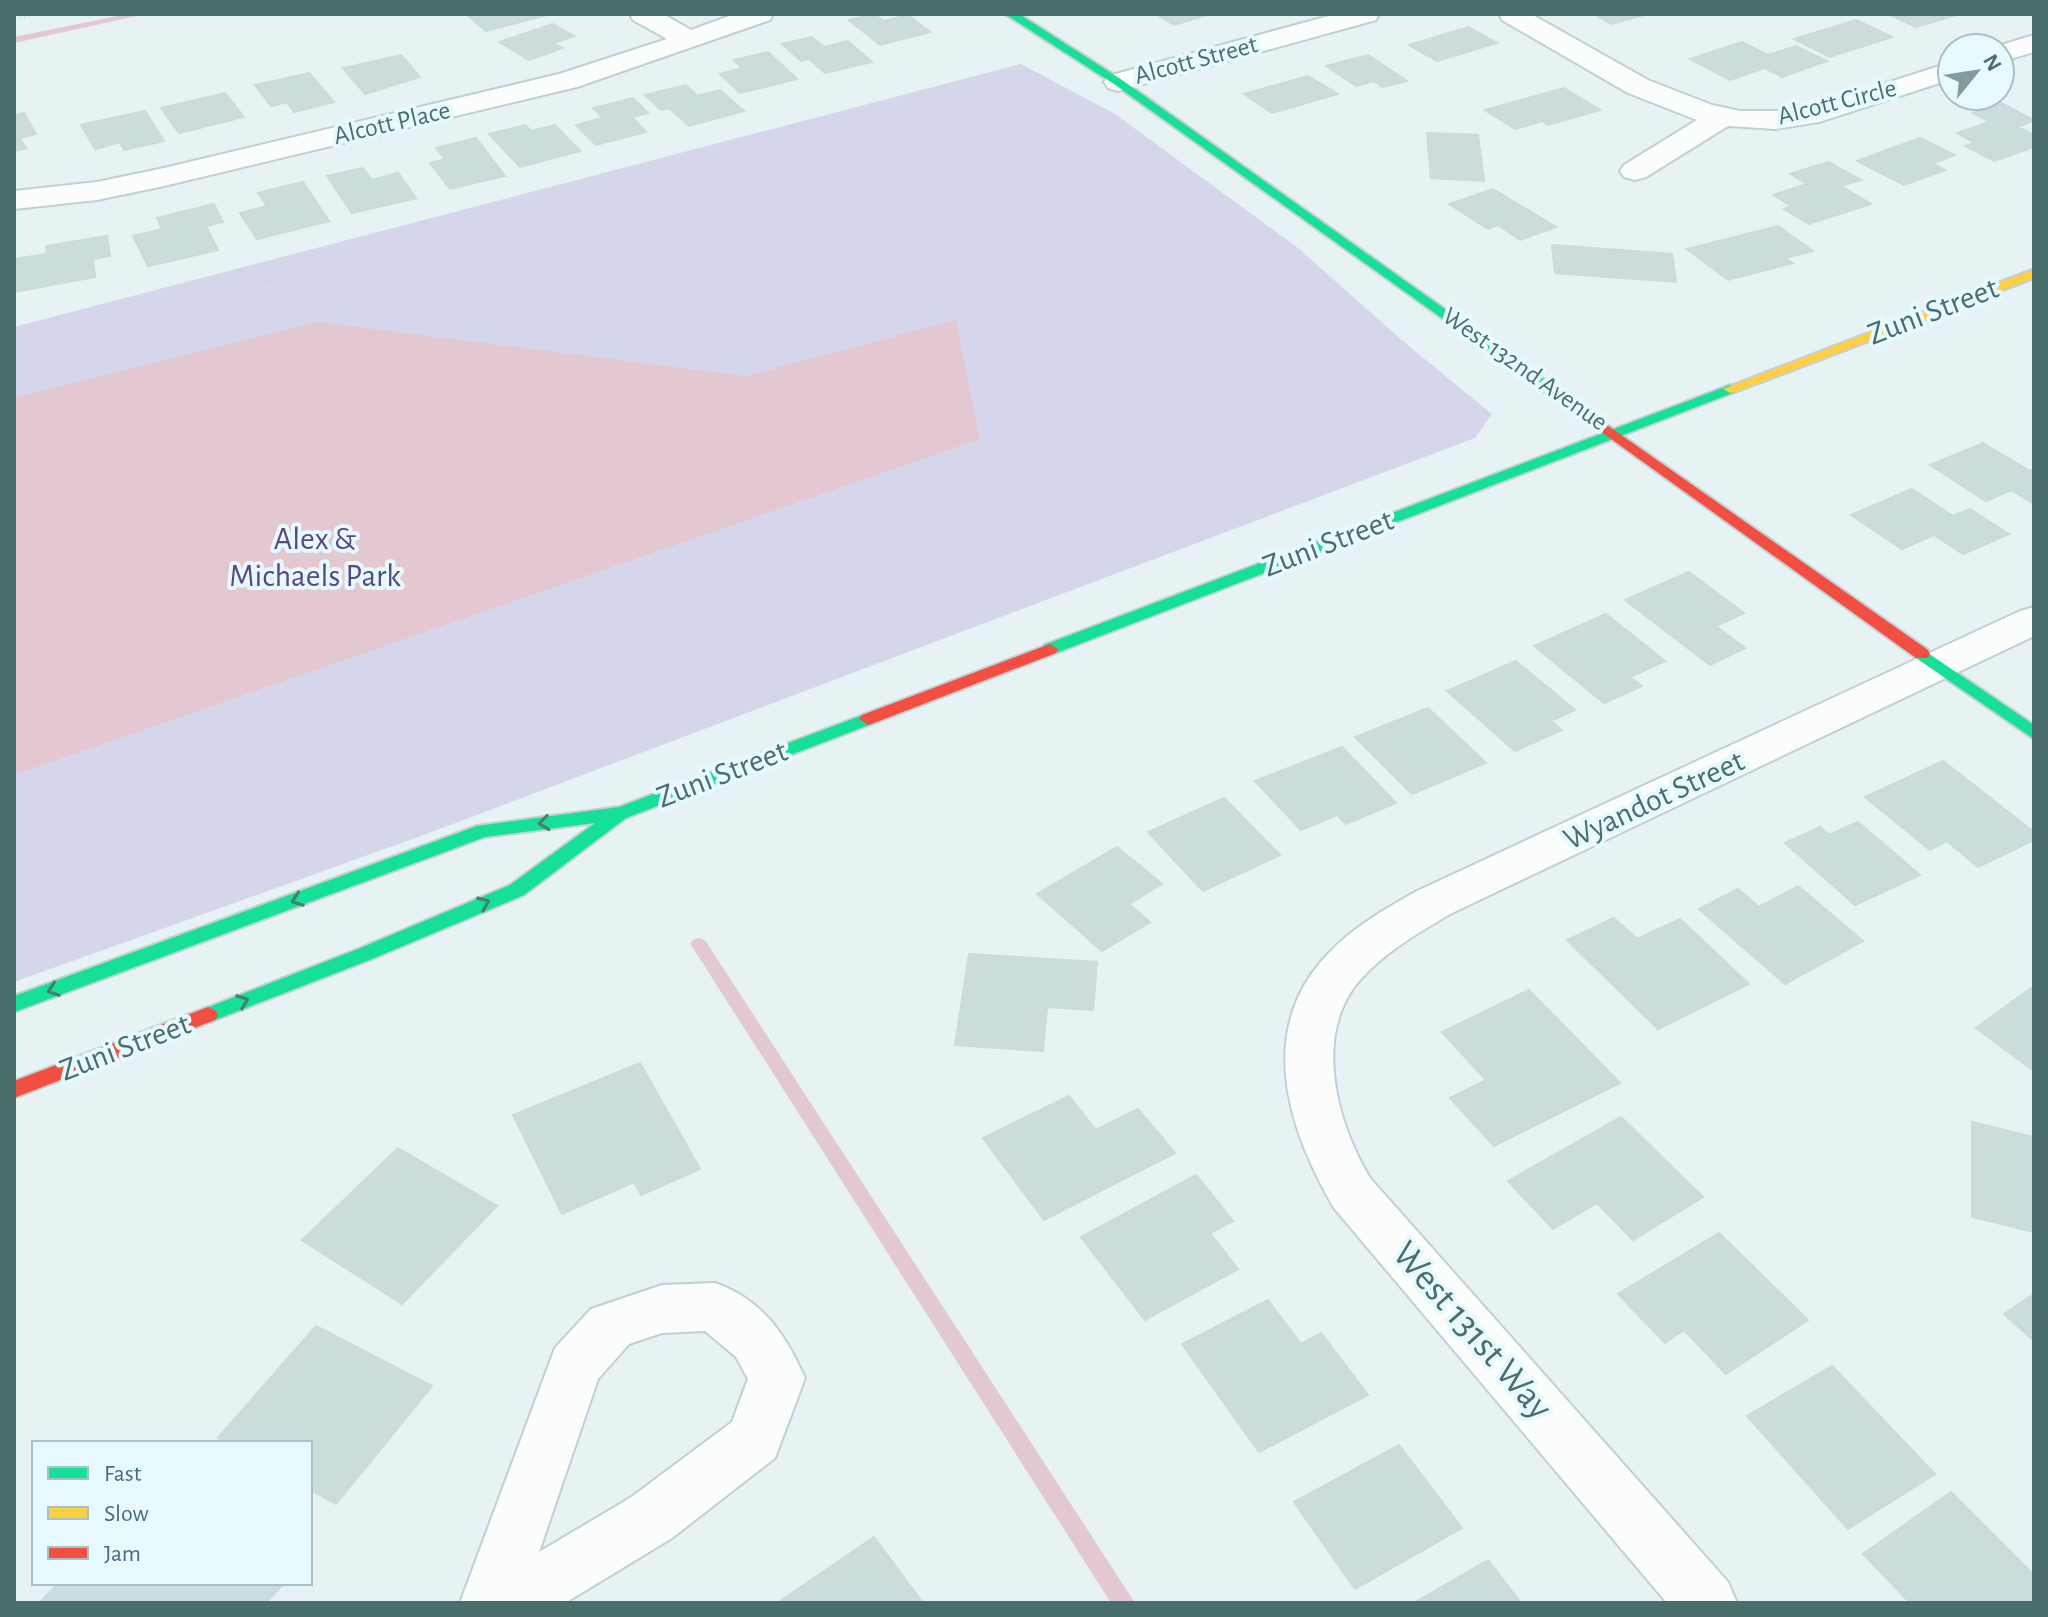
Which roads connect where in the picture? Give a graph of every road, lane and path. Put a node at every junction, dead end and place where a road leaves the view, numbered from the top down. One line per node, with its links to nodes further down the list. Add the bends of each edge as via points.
1 (35, 14): 7 (path)
2 (643, 14): 8 (street)
3 (760, 14): 8 (street, Alcott Place)
4 (1011, 14): 10 (main road, West 132nd Avenue)
5 (1366, 14): 10 (street, Alcott Street)
6 (1512, 14): 11 (street, Alcott Circle, via 1660,97)
7 (14, 18)
8 (689, 40): 13 (street, Alcott Place, via 567,81 164,177)
9 (1936, 75): 11 (street, Alcott Circle, via 1787,119)
10 (1110, 76): 15 (path, via 792,141 548,204 434,249 156,303); 16 (main road, West 132nd Avenue)
11 (1720, 118): 12 (street)
12 (1635, 171)
13 (15, 200)
14 (2034, 273): 16 (main road, Zuni Street)
15 (14, 348)
16 (1615, 433): 18 (main road, West 132nd Avenue); 20 (main road, Zuni Street)
17 (2034, 620): 18 (street, Wyandot Street)
18 (1939, 665): 19 (main road, West 132nd Avenue); 22 (street, Wyandot Street, via 1408,918 1343,968 1325,995)
19 (2034, 733)
20 (621, 813): 21 (main road, Zuni Street, one-way to 21, via 483,831); 23 (main road, Zuni Street, one-way to 20, via 517,890)
21 (14, 1004)
22 (1314, 1026): 26 (street, West 131st Way, via 1312,1104 1337,1170 1352,1193)
23 (14, 1090)
24 (491, 1603): 25 (street, via 575,1366 610,1326 662,1309 715,1307 756,1340 777,1378 755,1439 651,1518)
25 (509, 1603)
26 (1706, 1603)

